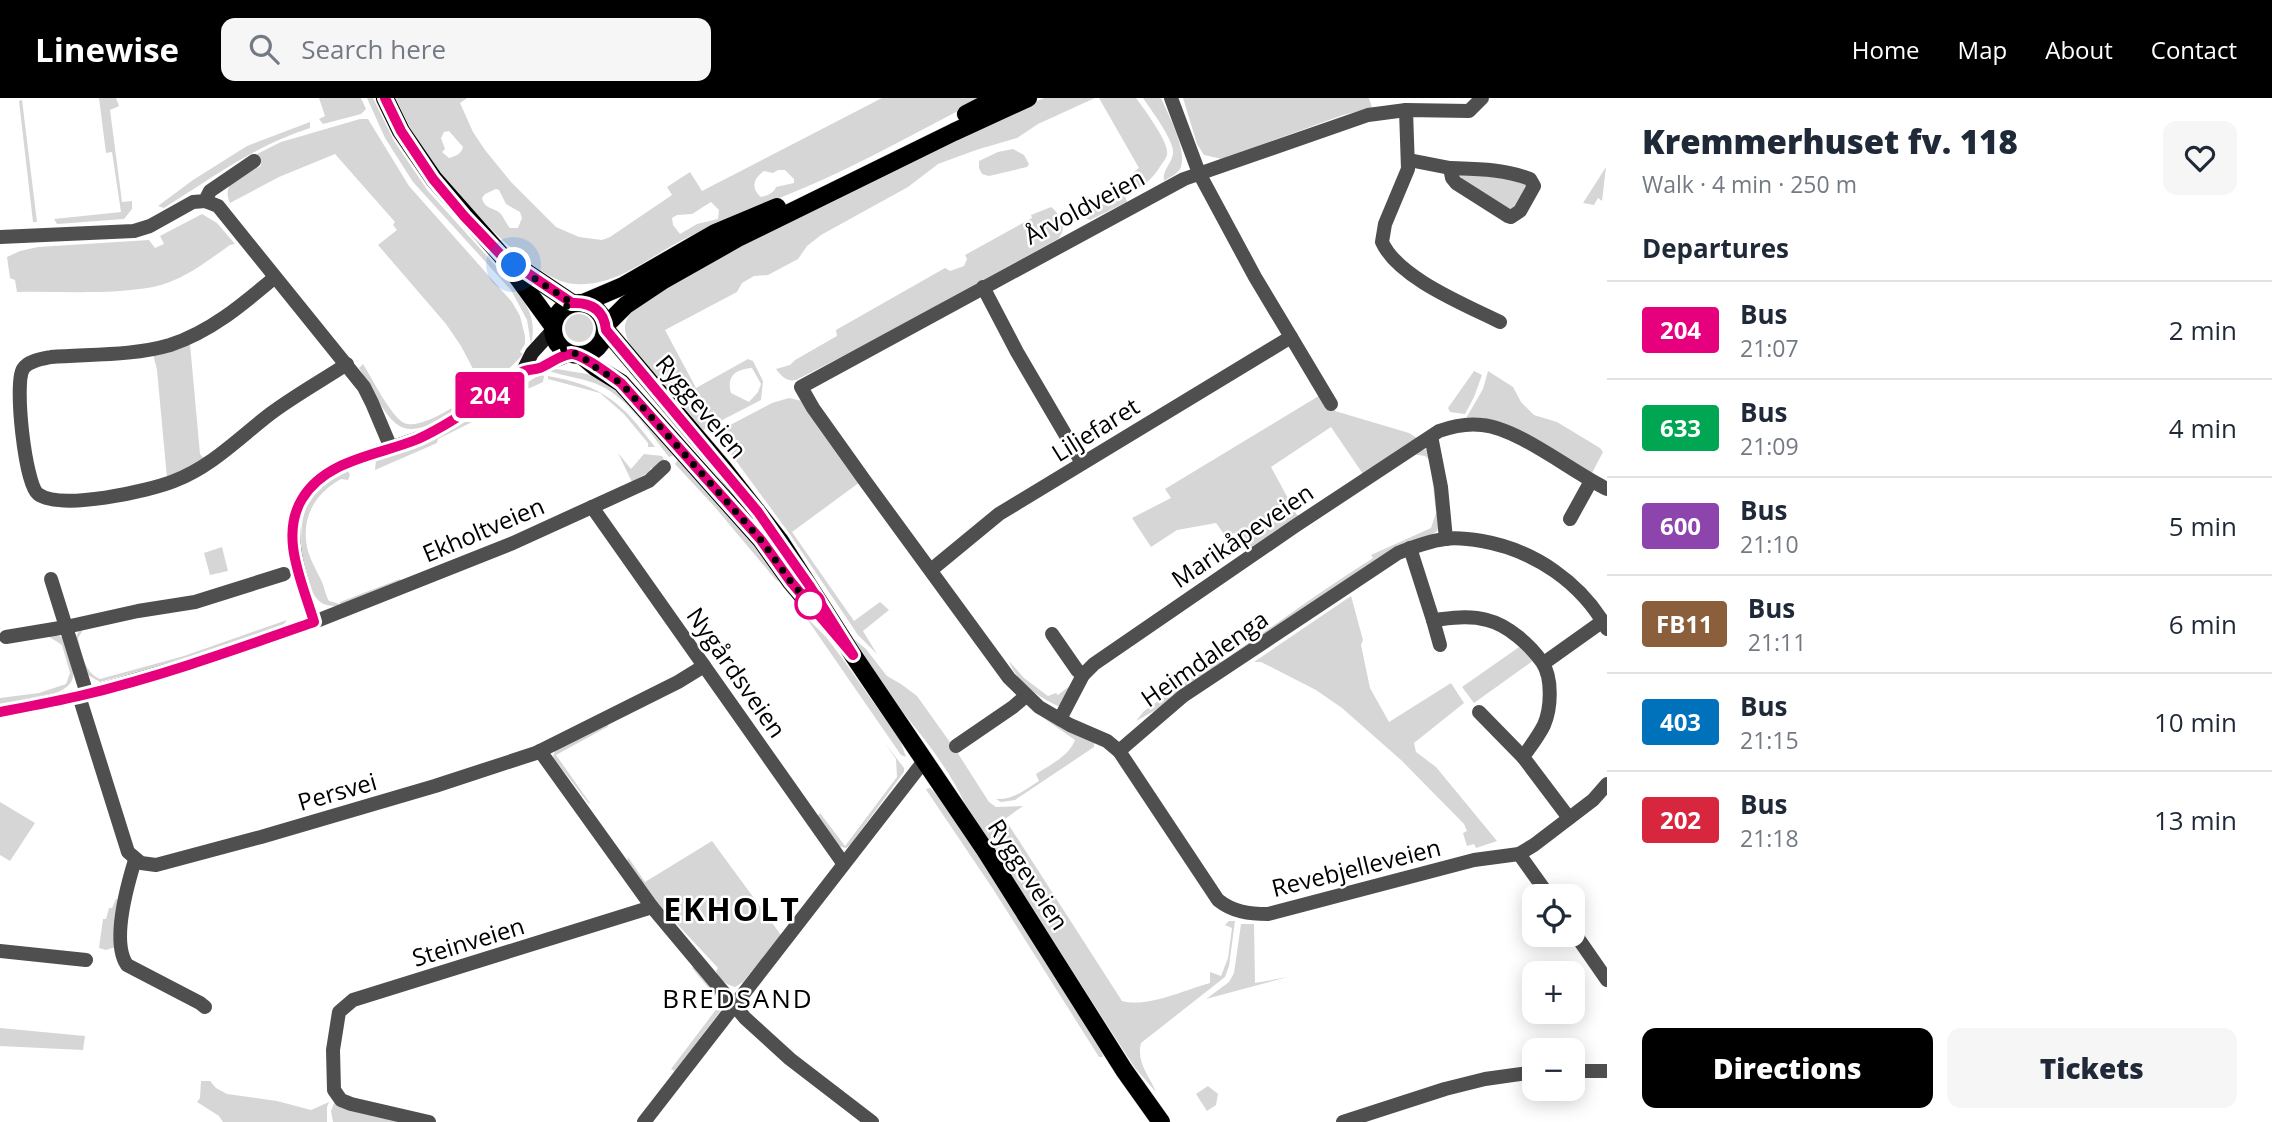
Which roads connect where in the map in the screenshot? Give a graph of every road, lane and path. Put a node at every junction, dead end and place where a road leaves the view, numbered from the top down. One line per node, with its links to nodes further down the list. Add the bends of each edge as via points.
1 (385, 98): 13 (main road, via 433,179)
2 (998, 98): 16 (main road, via 791,201 715,233 623,286)
3 (1028, 98): 19 (main road, via 738,238 626,305)
4 (1482, 98): 6 (street, Årvoldveien, via 1469,111)
5 (1173, 100): 10 (street)
6 (1406, 110): 7 (street); 10 (street, Årvoldveien, via 1368,115)
7 (1409, 160): 9 (street); 17 (street, via 1382,234 1386,251 1421,280)
8 (254, 161): 11 (street, via 210,191)
9 (1450, 168): 9 (street, via 1515,173 1530,179 1534,186 1520,211 1508,216 1456,183)
10 (1199, 173): 15 (street, Årvoldveien); 20 (street)
11 (205, 201): 12 (street, via 193,202 134,230); 14 (street, via 218,206)
12 (0, 237)
13 (502, 256): 16 (main road); 18 (main road)
14 (274, 278): 22 (street); 22 (street, via 222,319 168,345 51,357 24,366 19,376 21,420 33,496 78,500 139,492 180,479)
15 (983, 287): 27 (street); 35 (street, Årvoldveien, via 801,387)
16 (577, 303): 18 (main road, via 563,308); 19 (main road, via 598,310)
17 (1500, 322)
18 (553, 328): 21 (main road, via 558,345); 23 (street)
19 (606, 328): 21 (main road, via 598,347); 45 (main road, Ryggeveien, via 758,512)
20 (1291, 337): 24 (street); 27 (street, Liljefaret)
21 (576, 354): 23 (street); 45 (main road, Ryggeveien, via 621,383 761,540)
22 (347, 364): 26 (street, via 372,403)
23 (523, 372): 26 (street, via 442,427)
24 (1331, 404)
25 (1430, 438): 29 (street, Marikåpeveien, via 1460,425 1501,429); 33 (street); 48 (street, Marikåpeveien, via 1157,620)
26 (391, 448): 39 (street, via 330,472 299,505 293,525 294,554)
27 (1082, 463): 35 (street, Liljefaret, via 999,514)
28 (664, 467): 31 (street, Ekholtveien, via 649,481)
29 (1591, 481): 30 (street, Marikåpeveien); 32 (street)
30 (1607, 489)
31 (592, 508): 39 (street, Ekholtveien); 47 (street, Nygårdsveien)
32 (1570, 519)
33 (1446, 539): 34 (street, Heimdalenga); 40 (street, Heimdalenga, via 1494,543 1534,558 1584,596)
34 (1410, 548): 38 (street); 56 (street, Heimdalenga, via 1183,696)
35 (931, 570): 50 (street)
36 (284, 574): 41 (street, via 195,602)
37 (51, 579): 41 (street)
38 (1433, 620): 44 (street); 46 (street, via 1465,616 1490,620 1517,636)
39 (314, 622): 49 (street, Ekholtveien)
40 (1605, 625): 46 (street, Heimdalenga)
41 (66, 627): 43 (street); 49 (street)
42 (1052, 634): 48 (street)
43 (6, 637)
44 (1440, 645)
45 (853, 655): 58 (main road, Ryggeveien)
46 (1544, 663): 57 (street, via 1548,709)
47 (704, 666): 55 (street, Persvei); 63 (street, Nygårdsveien)
48 (1083, 675): 53 (street, Marikåpeveien)
49 (83, 695): 51 (street, Ekholtveien); 62 (street, via 128,852)
50 (1026, 696): 53 (street); 54 (street)
51 (0, 712)
52 (1479, 712): 57 (street)
53 (1060, 719): 56 (street)
54 (956, 746)
55 (540, 751): 62 (street, Persvei, via 176,861 156,865); 65 (street)
56 (1119, 751): 61 (street, Revebjelleveien, via 1219,900 1241,912 1268,914 1474,860)
57 (1523, 757): 60 (street)
58 (924, 761): 63 (street); 78 (main road, Ryggeveien)
59 (1607, 784): 60 (street)
60 (1569, 818): 61 (street)
61 (1519, 854): 64 (street)
62 (135, 860): 71 (street, via 119,943 122,958)
63 (843, 863): 70 (street)
64 (1540, 884)
65 (652, 907): 70 (street); 75 (street, Steinveien, via 353,1000 339,1012 333,1050 334,1090 341,1100)
66 (1584, 947): 69 (street)
67 (0, 951): 68 (street)
68 (86, 960)
69 (1607, 980)
70 (734, 1004): 76 (street); 77 (street, via 790,1059)
71 (205, 1007)
72 (1585, 1071): 73 (street)
73 (1607, 1071)
74 (1522, 1074): 79 (street, via 1446,1089)
75 (429, 1122)
76 (644, 1122)
77 (872, 1122)
78 (1161, 1122)
79 (1343, 1122)

